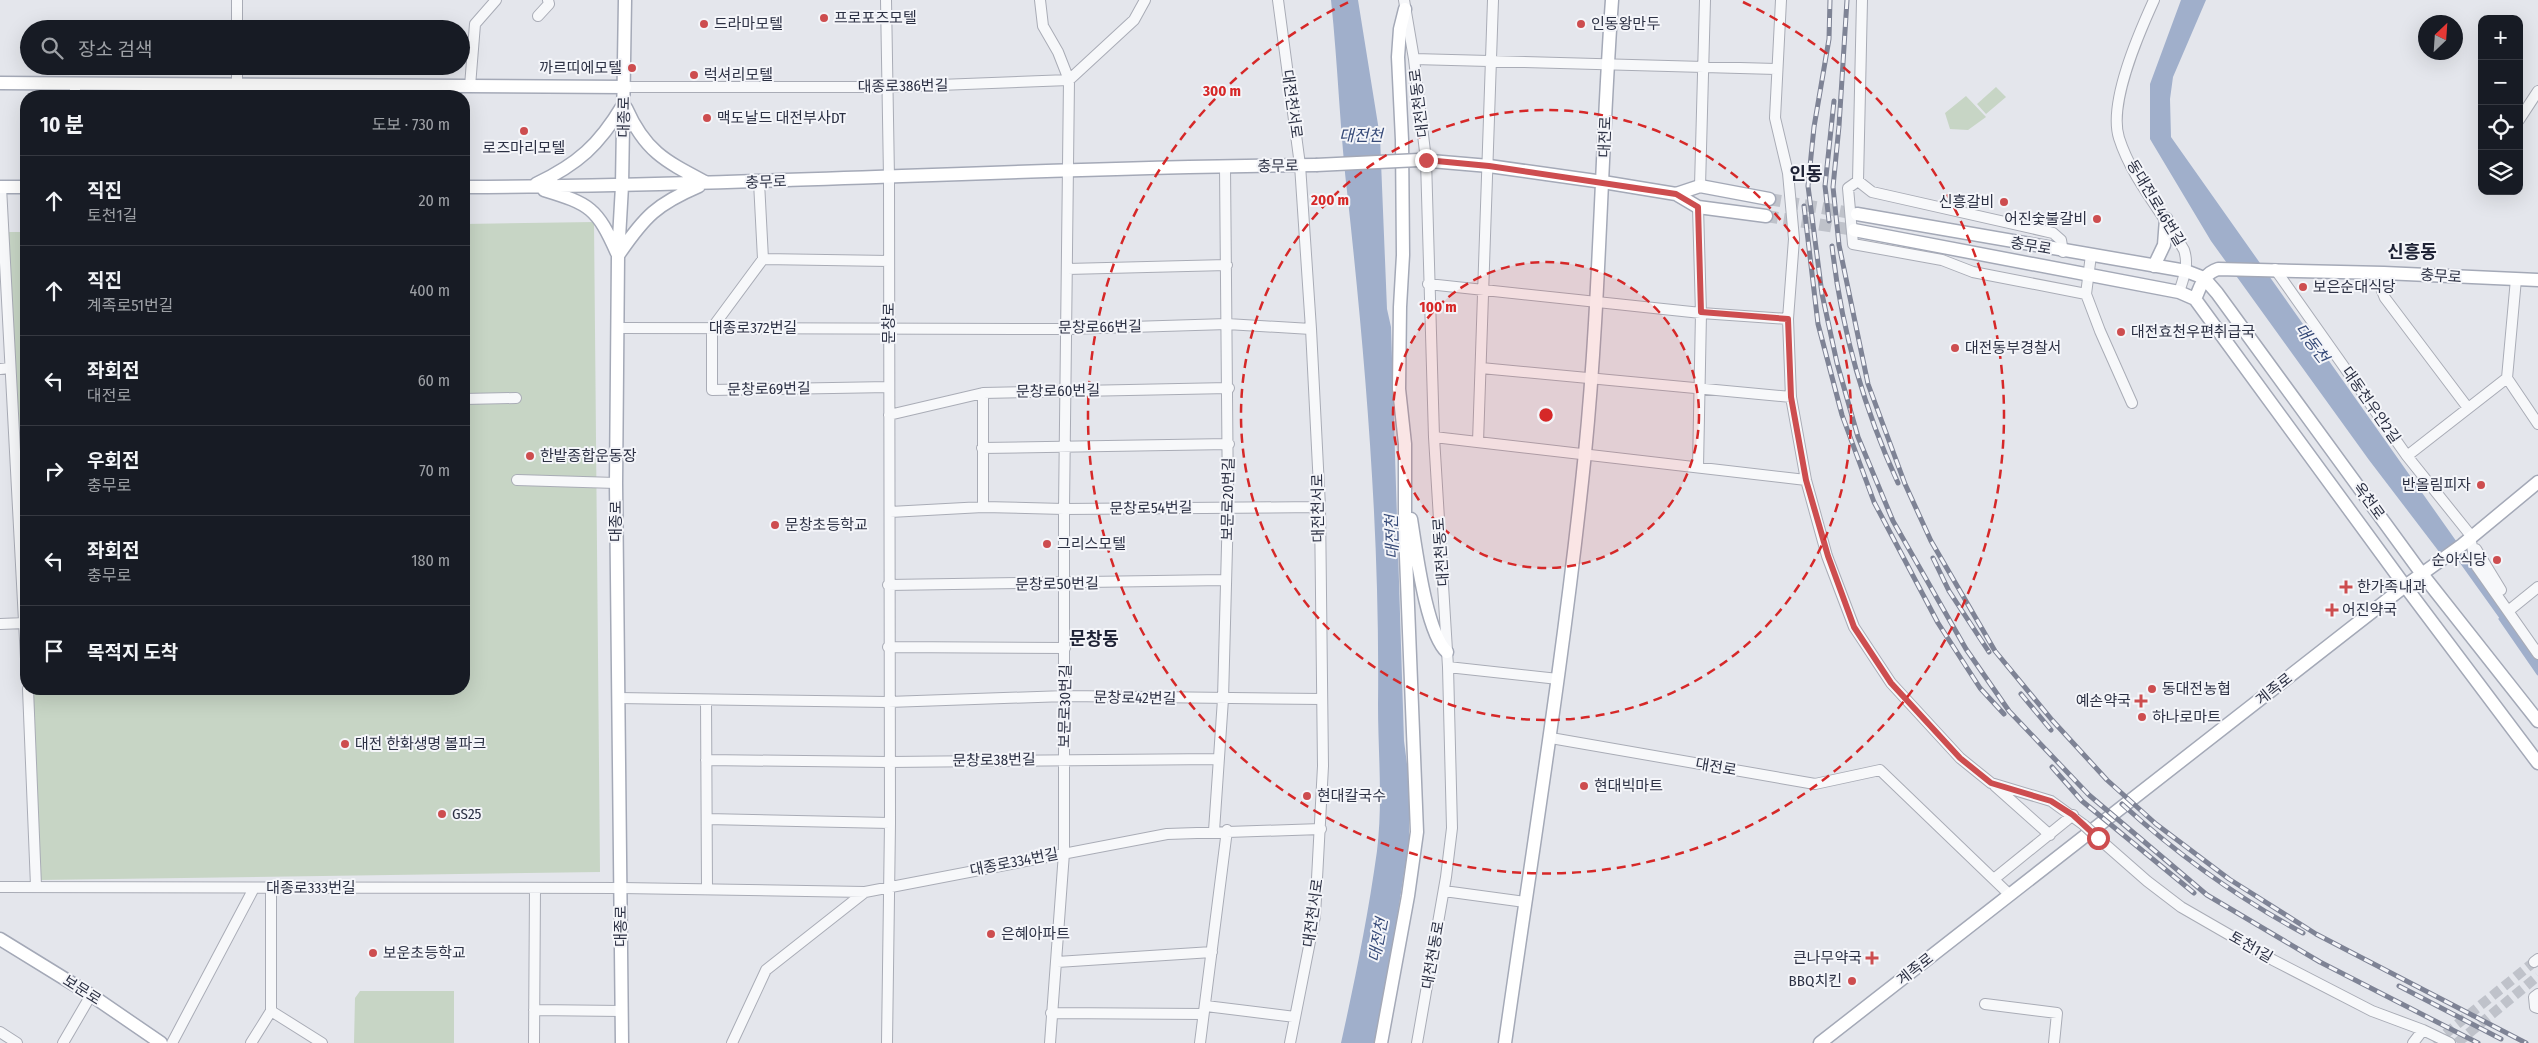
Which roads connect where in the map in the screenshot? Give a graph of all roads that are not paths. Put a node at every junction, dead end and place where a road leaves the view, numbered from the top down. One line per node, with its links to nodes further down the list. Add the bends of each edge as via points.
1 (238, 0): 17 (street)
2 (496, 0): 26 (street, via 475,24)
3 (548, 0): 16 (street, via 549,4)
4 (625, 0): 27 (main road, 대종로)
5 (886, 0): 28 (street, 문창로)
6 (1040, 0): 24 (street, via 1043,26)
7 (1145, 0): 24 (street, via 1134,20)
8 (1278, 0): 36 (street, 대전천서로)
9 (1494, 0): 19 (street)
10 (1612, 0): 20 (main road, 대전로)
11 (1705, 0): 21 (street)
12 (1781, 0): 22 (street)
13 (1862, 0): 41 (street)
14 (2154, 0): 56 (street, 동대전로46번길, via 2122,83 2118,137 2137,176)
15 (1404, 4): 18 (street, 대전천동로); 115 (main road, via 1398,57 1404,255 1399,389 1405,444)
16 (538, 16)
17 (237, 20)
18 (1414, 59): 19 (street, 대전천동로); 35 (street, 대전천동로)
19 (1492, 61): 20 (street); 37 (street)
20 (1607, 63): 21 (street); 43 (main road, 대전로)
21 (1705, 67): 22 (street); 48 (street)
22 (1776, 69): 80 (street, via 1775,118 1788,173 1794,239)
23 (237, 75): 30 (street)
24 (1069, 80): 28 (street, 대종로386번길); 39 (street)
25 (0, 84): 29 (main road)
26 (470, 86): 27 (main road); 31 (main road)
27 (624, 87): 28 (street, 대종로386번길); 33 (main road, 대종로)
28 (887, 87): 40 (street, 문창로)
29 (75, 90)
30 (237, 90)
31 (396, 90)
32 (2538, 91): 34 (street)
33 (624, 103): 44 (main road, via 634,127 651,149); 46 (main road, via 609,129 590,151 558,174); 47 (main road, 대종로)
34 (2523, 114)
35 (1422, 160): 36 (main road, 충무로, bridge); 37 (main road, 충무로); 73 (street, 대전천동로)
36 (1300, 165): 38 (main road, 충무로); 86 (street, 대전천서로)
37 (1489, 166): 43 (main road, 충무로); 74 (street)
38 (1225, 167): 39 (main road, 충무로); 63 (street, 보문로20번길)
39 (1067, 171): 40 (main road, 충무로); 65 (street, 보문로30번길)
40 (889, 177): 42 (main road, 충무로); 62 (street, 문창로)
41 (1858, 181): 58 (street, via 1872,192 2054,232 2061,240); 76 (street, via 1848,188 1854,244 1942,260 1973,272)
42 (759, 182): 44 (main road, 충무로); 61 (street)
43 (1604, 182): 51 (main road, 충무로); 78 (main road, 대전로)
44 (707, 183): 47 (main road, 충무로); 59 (main road, via 671,198 652,211)
45 (470, 186): 46 (main road, 충무로)
46 (532, 186): 47 (main road, 충무로); 59 (main road, via 578,200 592,211)
47 (622, 186): 59 (main road, 대종로)
48 (1700, 186): 51 (main road, 충무로); 52 (main road, 충무로)
49 (1, 187): 50 (main road); 88 (street)
50 (20, 187)
51 (1676, 194): 53 (main road, 충무로)
52 (1769, 199)
53 (1698, 207): 55 (main road, 충무로); 79 (street)
54 (1857, 214): 58 (main road, 충무로)
55 (1766, 216)
56 (2166, 219): 64 (main road, via 2164,245); 67 (street, 동대전로46번길, via 2184,250)
57 (1854, 230): 69 (main road, 충무로)
58 (2063, 252): 60 (main road, 충무로)
59 (618, 256): 83 (main road, 대종로)
60 (2091, 256): 64 (main road, 충무로); 69 (street)
61 (763, 259): 62 (street); 84 (street)
62 (889, 261): 82 (street, 문창로)
63 (1227, 265): 65 (street); 81 (street, 보문로20번길)
64 (2154, 266): 67 (main road, 충무로)
65 (1067, 269): 85 (street, 보문로30번길)
66 (2275, 269): 68 (main road, 충무로); 70 (main road, 충무로, via 2224,269 2211,272); 109 (street, 대동천우안2길)
67 (2186, 271): 70 (main road, 충무로); 75 (street, 동대전로46번길)
68 (2384, 273): 71 (main road, 충무로); 100 (street, via 2380,286 2386,298)
69 (2088, 276): 75 (main road, 충무로); 76 (street)
70 (2204, 278): 77 (main road); 123 (main road, 옥천로)
71 (2516, 280): 72 (main road, 충무로); 90 (street)
72 (2538, 280)
73 (1428, 284): 74 (street); 103 (street, 대전천동로)
74 (1484, 290): 78 (street); 87 (street)
75 (2179, 292): 77 (main road, 충무로)
76 (2086, 294): 99 (street)
77 (2196, 299): 127 (main road)
78 (1598, 301): 79 (street); 89 (main road, 대전로)
79 (1701, 312): 80 (street); 93 (street)
80 (1788, 319): 96 (street)
81 (1227, 324): 85 (street, 문창로66번길); 86 (street, 문창로66번길); 92 (street, 보문로20번길)
82 (889, 327): 84 (street, 대종로372번길); 85 (street, 문창로66번길); 91 (street, 문창로)
83 (618, 328): 84 (street, 대종로372번길); 114 (main road, 대종로)
84 (712, 328): 91 (street, 문창로69번길, via 712,390)
85 (1067, 329): 94 (street, 보문로30번길)
86 (1311, 329): 117 (street, 대전천서로)
87 (1481, 368): 89 (street); 104 (street)
88 (5, 369): 120 (street)
89 (1592, 377): 93 (street); 108 (main road, 대전로)
90 (2507, 378): 100 (street); 102 (street)
91 (889, 387): 101 (street, 문창로)
92 (1229, 388): 94 (street, 문창로60번길); 105 (street, 보문로20번길)
93 (1699, 389): 96 (street); 110 (street)
94 (1065, 391): 95 (street, 문창로60번길); 106 (street, 보문로30번길)
95 (983, 392): 101 (street, 문창로60번길); 107 (street)
96 (1791, 397): 112 (street)
97 (516, 398): 98 (street)
98 (470, 399)
99 (2132, 403)
100 (2468, 408): 109 (street)
101 (889, 415): 121 (street, 문창로)
102 (2538, 424)
103 (1434, 437): 104 (street); 135 (street, 대전천동로)
104 (1478, 442): 108 (street)
105 (1229, 444): 106 (street); 118 (street, 보문로20번길)
106 (1065, 447): 107 (street); 119 (street, 보문로30번길)
107 (982, 448): 116 (street)
108 (1585, 454): 110 (street); 138 (main road, 대전로)
109 (2407, 456): 122 (street, 대동천우안2길)
110 (1698, 467): 112 (street)
111 (517, 480): 114 (street)
112 (1806, 480): 153 (street, via 1828,556 1854,627 1891,683 1960,758)
113 (2538, 482): 122 (main road, 계족로)
114 (616, 483): 141 (main road, 대종로)
115 (1404, 488): 135 (main road, via 1422,582 1437,638); 203 (main road, via 1418,832)
116 (983, 507): 119 (street, 문창로54번길); 121 (street, 문창로54번길)
117 (1320, 507): 118 (street, 문창로54번길); 142 (street, 대전천서로)
118 (1228, 508): 119 (street, 문창로54번길); 124 (street, 보문로20번길)
119 (1064, 509): 125 (street, 보문로30번길)
120 (20, 510)
121 (890, 512): 126 (street, 문창로)
122 (2468, 540): 123 (main road, 계족로); 129 (street, 대동천우안2길); 136 (street, via 2477,567)
123 (2422, 574): 127 (main road, 계족로); 146 (main road, 옥천로)
124 (1225, 580): 125 (street, 문창로50번길); 144 (street, 보문로20번길)
125 (1066, 584): 126 (street, 문창로50번길); 134 (street, 보문로30번길)
126 (888, 585): 133 (street, 문창로)
127 (2405, 586): 152 (main road); 173 (main road, 계족로)
128 (2538, 587): 129 (street)
129 (2512, 608): 132 (street, 대동천우안2길)
130 (20, 623): 131 (street)
131 (0, 624)
132 (2538, 644)
133 (888, 647): 134 (street); 145 (street, 문창로)
134 (1065, 648): 140 (street, 보문로30번길)
135 (1447, 652): 137 (street, 대전천동로)
136 (2538, 654)
137 (1448, 667): 138 (street); 172 (street, 대전천동로, via 1452,828)
138 (1558, 679): 147 (main road, 대전로)
139 (28, 695): 163 (street)
140 (1066, 696): 144 (street, 문창로42번길); 145 (street, 문창로42번길); 150 (street, 보문로30번길)
141 (618, 698): 143 (street, 문창로42번길); 168 (main road, 대종로)
142 (1322, 699): 144 (street, 문창로42번길); 157 (street, 대전천서로)
143 (706, 700): 145 (street, 문창로42번길); 149 (street)
144 (1222, 700): 148 (street, 보문로20번길)
145 (888, 702): 151 (street, 문창로)
146 (2538, 720)
147 (1551, 738): 162 (street, 대전로, via 1815,784 1880,770); 174 (main road, 대전로)
148 (1218, 759): 150 (street, 문창로38번길); 159 (street, 보문로20번길)
149 (706, 760): 151 (street); 155 (street)
150 (1064, 760): 151 (street, 문창로38번길); 161 (street, 보문로30번길)
151 (889, 762): 156 (street, 문창로)
152 (2538, 763)
153 (1991, 783): 154 (street, 토천1길, via 2051,801); 160 (street)
154 (2073, 815): 160 (street); 188 (street, 토천1길, bridge, via 2181,907 2273,960 2372,1011)
155 (706, 819): 156 (street); 169 (street)
156 (890, 823): 164 (street, 문창로)
157 (1321, 829): 158 (street, 대종로334번길); 187 (street, 대전천서로, via 1315,916)
158 (1226, 830): 159 (street, 대종로334번길); 176 (street)
159 (1214, 831): 161 (street, 대종로334번길, via 1167,834)
160 (2050, 835): 162 (street)
161 (1064, 853): 164 (street, 대종로334번길); 177 (street, 보문로30번길)
162 (1994, 879): 173 (street)
163 (36, 886): 165 (street, 대종로333번길); 166 (street, 대종로333번길)
164 (889, 886): 171 (street, 대종로334번길); 200 (street, 문창로)
165 (0, 887)
166 (254, 888): 170 (street, 대종로333번길); 194 (street)
167 (534, 888): 168 (street, 대종로333번길); 170 (street, 대종로333번길); 182 (street)
168 (621, 888): 169 (street, 대종로334번길); 185 (main road, 대종로)
169 (707, 888): 171 (street, 대종로334번길)
170 (271, 889): 184 (street)
171 (865, 892): 199 (street, via 766,970)
172 (1444, 892): 174 (street); 204 (street, 대전천동로)
173 (2010, 895): 206 (main road, 계족로)
174 (1525, 902): 205 (main road, 대전로)
175 (0, 939): 179 (main road, 보문로)
176 (1212, 952): 177 (street); 183 (street)
177 (1057, 962): 186 (street, 보문로30번길)
178 (2538, 994): 181 (street, via 2534,997)
179 (91, 995): 192 (street); 193 (main road, 보문로)
180 (1985, 1004): 207 (street, via 2058,1013)
181 (2538, 1008)
182 (534, 1010): 185 (street); 197 (street)
183 (1204, 1010): 186 (street); 187 (street); 202 (street)
184 (271, 1011): 195 (street); 196 (street)
185 (622, 1011): 198 (main road, 대종로)
186 (1051, 1013): 201 (street, 보문로30번길)
187 (1295, 1016): 190 (street, 대전천서로)
188 (2423, 1030): 208 (street); 209 (street, 토천1길)
189 (0, 1032): 191 (street)
190 (1292, 1042)
191 (16, 1043)
192 (63, 1043)
193 (161, 1043)
194 (172, 1043)
195 (251, 1043)
196 (322, 1043)
197 (534, 1043)
198 (622, 1043)
199 (732, 1043)
200 (887, 1043)
201 (1050, 1043)
202 (1200, 1043)
203 (1381, 1043)
204 (1417, 1043)
205 (1505, 1043)
206 (1820, 1043)
207 (2054, 1043)
208 (2413, 1043)
209 (2450, 1043)

